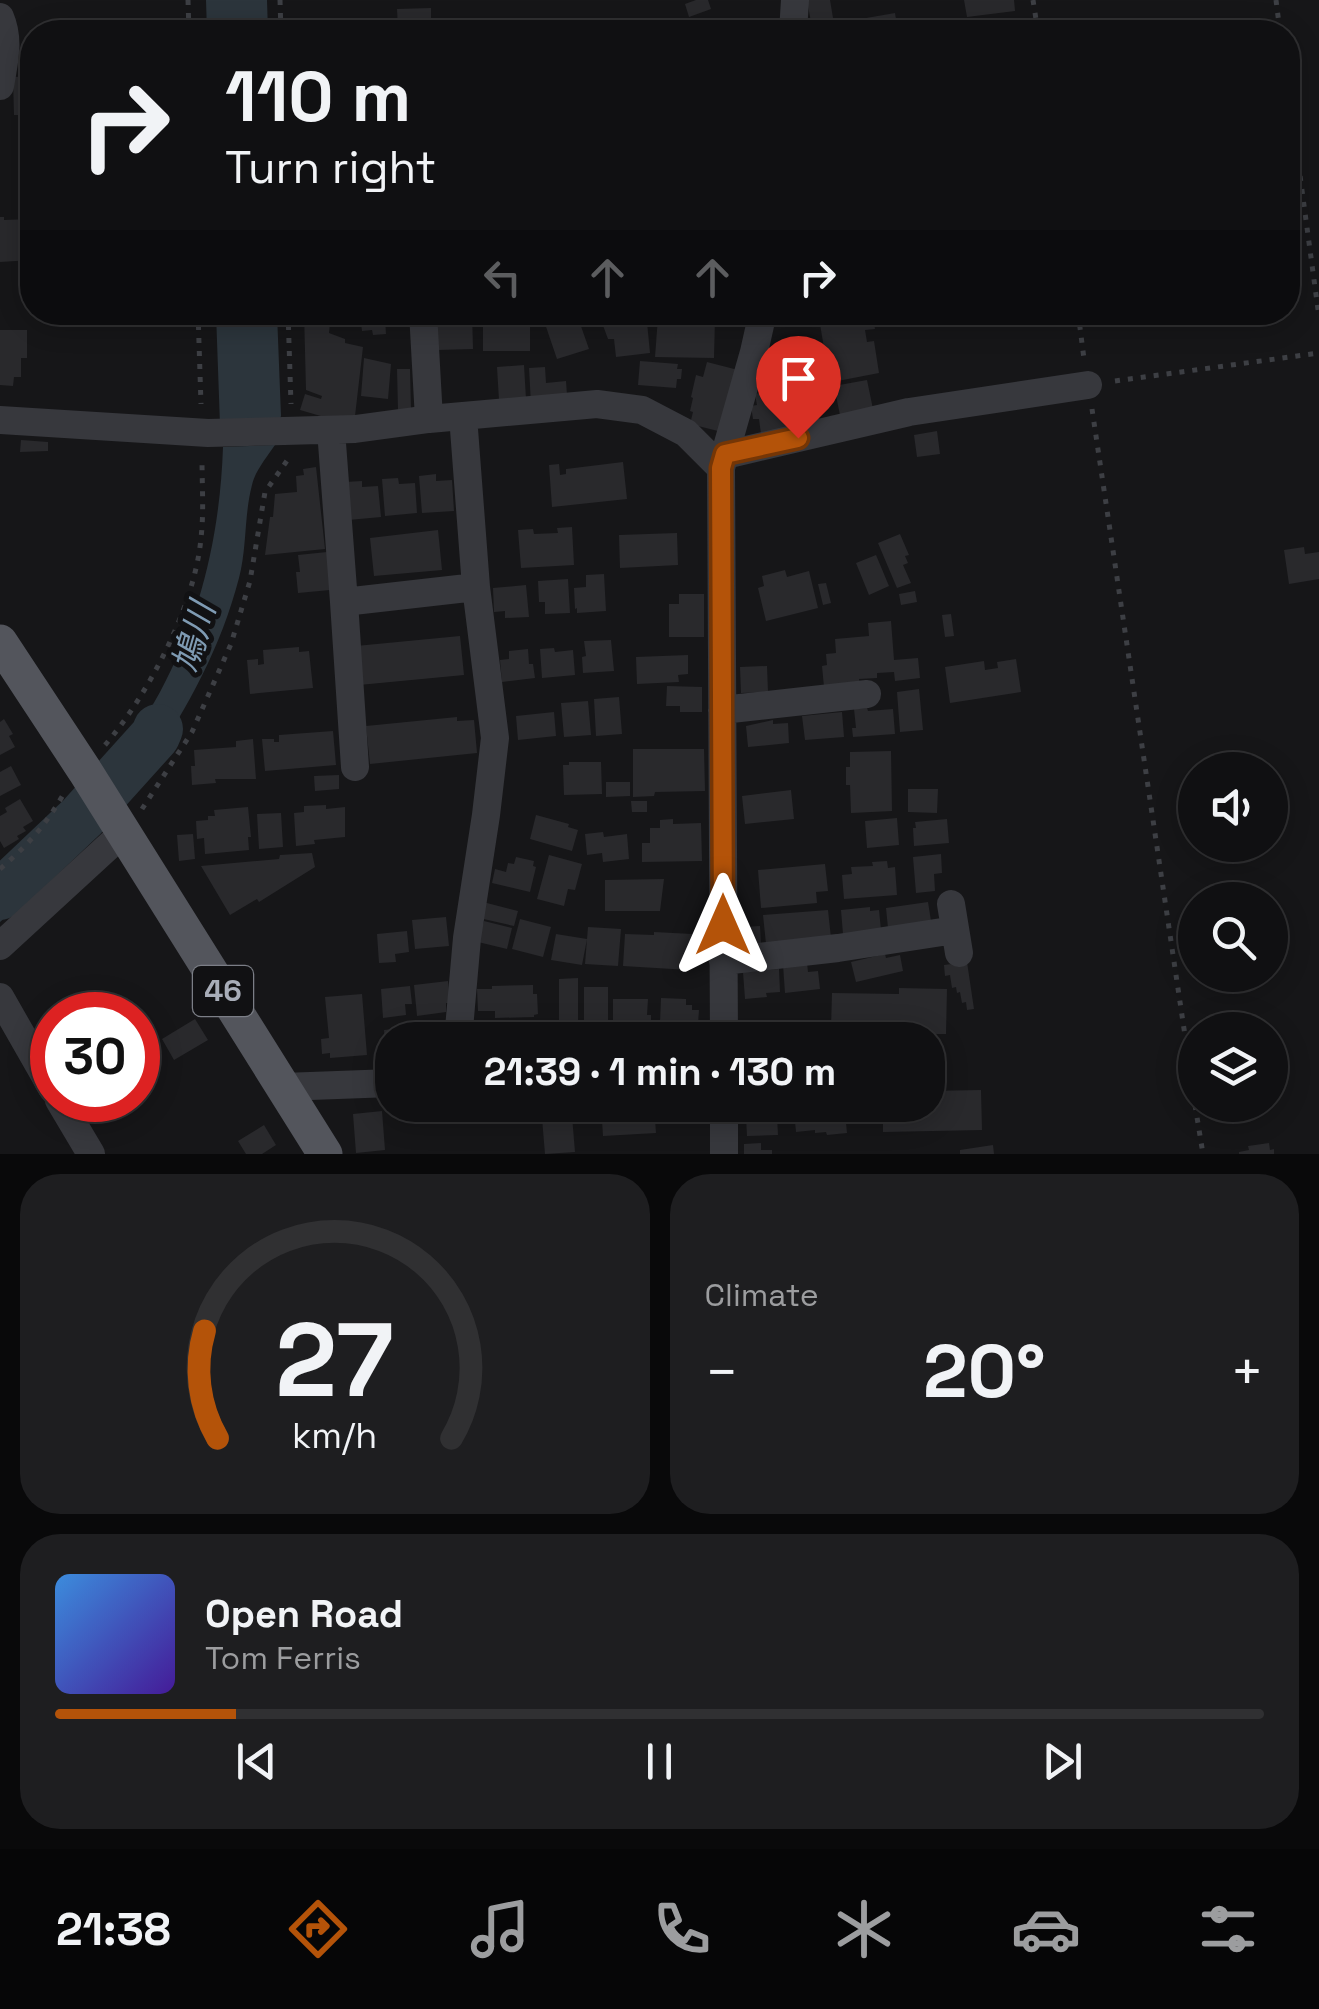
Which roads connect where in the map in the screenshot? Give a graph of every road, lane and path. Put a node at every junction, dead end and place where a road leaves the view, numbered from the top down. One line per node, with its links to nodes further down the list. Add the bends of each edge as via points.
1 (0, 17): 2 (street, via 6,50)
2 (0, 86)
3 (1300, 175): 4 (path)
4 (1319, 316)
5 (199, 325): 17 (path)
6 (288, 325): 16 (path)
7 (424, 325): 13 (street)
8 (760, 325): 18 (street)
9 (1080, 325): 11 (path)
10 (1319, 353): 11 (path)
11 (1088, 385): 18 (street, via 909,412); 32 (path)
12 (462, 416): 13 (street); 18 (street, via 597,404 642,410); 19 (street)
13 (430, 419): 15 (street)
14 (0, 420): 17 (street)
15 (331, 430): 16 (street); 20 (street)
16 (288, 431): 17 (street); 26 (path, via 291,457 265,492 231,644 192,732)
17 (205, 433): 25 (path, via 201,540 186,602 128,718)
18 (723, 461): 23 (street)
19 (476, 587): 20 (street); 33 (street, via 495,738)
20 (344, 602): 24 (street)
21 (3, 653): 25 (main road, 46)
22 (867, 694): 23 (street)
23 (722, 710): 30 (street)
24 (355, 767)
25 (83, 768): 26 (main road, 46); 27 (path, via 47,823)
26 (121, 830): 29 (street); 37 (main road, 46)
27 (0, 869)
28 (955, 929): 30 (street)
29 (0, 946)
30 (723, 960): 34 (street)
31 (0, 997): 35 (street)
32 (1181, 1012)
33 (460, 1022)
34 (724, 1022)
35 (30, 1050)
36 (375, 1083): 37 (street)
37 (283, 1086): 42 (main road, 46)
38 (73, 1122): 41 (street)
39 (724, 1122): 43 (street)
40 (1198, 1122): 44 (path)
41 (91, 1154)
42 (325, 1154)
43 (724, 1154)
44 (1202, 1154)

